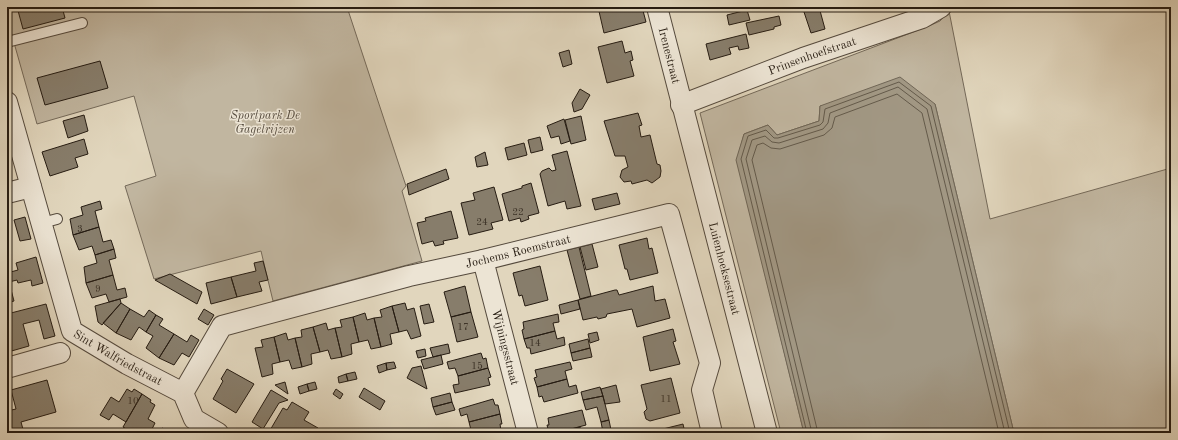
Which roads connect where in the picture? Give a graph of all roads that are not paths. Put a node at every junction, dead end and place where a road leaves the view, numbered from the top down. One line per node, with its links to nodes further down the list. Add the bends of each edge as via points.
1 (657, 7): 6 (street, Irenestraat)
2 (942, 7): 6 (street, Prinsenhoefstraat, via 922,18 803,58)
3 (82, 23): 4 (lane)
4 (7, 42)
5 (7, 102): 7 (street, Sint Walfriedstraat)
6 (681, 104): 16 (street, Luienhoeksestraat)
7 (31, 187): 8 (street); 12 (street, Sint Walfriedstraat, via 49,221 72,331)
8 (7, 193)
9 (483, 260): 12 (street, Jochems Roemstraat, via 409,276 222,326); 14 (street, Wijningsstraat); 15 (street, Jochems Roemstraat, via 669,214 710,364 702,390)
10 (60, 354): 11 (street)
11 (7, 368)
12 (183, 393): 13 (street, via 194,419)
13 (218, 433)
14 (528, 433)
15 (712, 433)
16 (767, 433)

